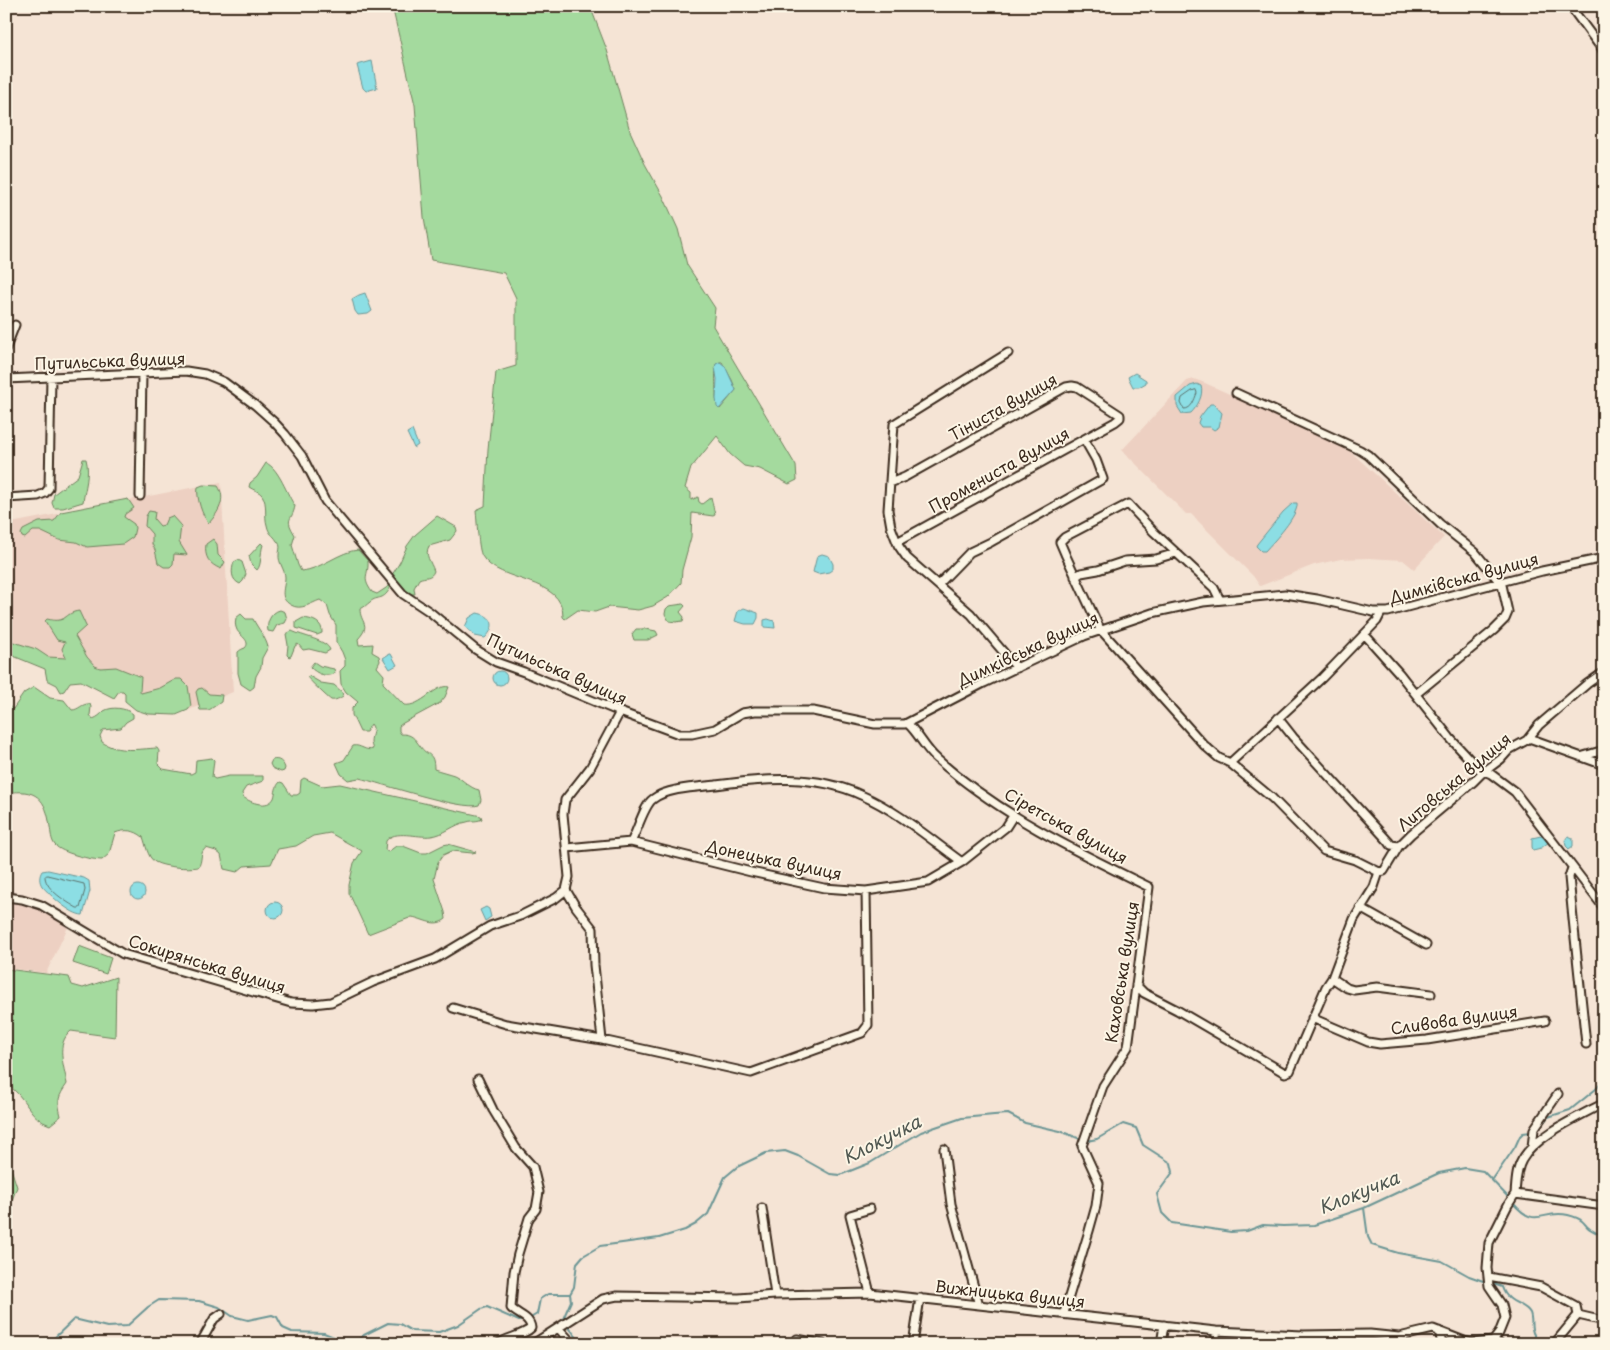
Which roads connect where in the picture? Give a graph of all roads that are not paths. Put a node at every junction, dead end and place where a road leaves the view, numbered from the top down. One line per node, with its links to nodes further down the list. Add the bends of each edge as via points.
1 (1570, 6): 2 (street)
2 (1604, 52)
3 (15, 325): 4 (street)
4 (6, 348)
5 (1008, 353): 12 (street, via 894,424)
6 (142, 373): 7 (street, Путильська вулиця); 13 (street); 28 (street, Путильська вулиця, via 200,372 233,388 285,434 302,456 325,501 405,597 430,612 487,657)
7 (51, 376): 8 (street, Путильська вулиця); 14 (street, via 48,488 38,496)
8 (6, 379)
9 (1236, 393): 19 (street, via 1365,453 1440,524 1475,552)
10 (1115, 422): 11 (street, Промениста вулиця); 12 (street, Тіниста вулиця, via 1120,416 1114,410 1077,387 1066,387)
11 (1084, 439): 15 (street, Промениста вулиця); 20 (street, via 1103,479 970,552)
12 (890, 483): 15 (street, via 889,513)
13 (140, 496)
14 (6, 498)
15 (897, 542): 20 (street, via 907,558)
16 (1176, 553): 18 (street, via 1156,559 1125,561); 18 (street, via 1127,504 1065,537 1060,543); 21 (street, via 1214,588)
17 (1604, 558): 19 (street, Димківська вулиця)
18 (1075, 576): 23 (street)
19 (1500, 582): 22 (street, Димківська вулиця); 27 (street, via 1508,612 1505,619)
20 (938, 585): 25 (street, via 971,614)
21 (1220, 600): 22 (street, Димківська вулиця, via 1285,594); 23 (street, Димківська вулиця, via 1168,609)
22 (1381, 613): 24 (street)
23 (1100, 629): 25 (street, Димківська вулиця); 34 (street, via 1204,745 1219,758)
24 (1365, 635): 27 (street); 29 (street)
25 (1017, 668): 30 (street, Димківська вулиця)
26 (1604, 672): 31 (street, Литовська вулиця, via 1556,709)
27 (1416, 694): 36 (street, via 1450,738)
28 (620, 712): 30 (street, Путильська вулиця, via 684,734 715,730 742,714 755,711 813,711 875,724); 40 (street, via 590,768 565,800 563,814)
29 (1278, 718): 34 (street); 39 (street, via 1388,842)
30 (908, 724): 37 (street, Сіретська вулиця, via 938,760)
31 (1529, 738): 33 (street); 36 (street, Литовська вулиця)
32 (1604, 750): 33 (street)
33 (1580, 757): 35 (street)
34 (1230, 762): 43 (street, via 1272,798 1324,851 1355,860)
35 (1604, 765)
36 (1484, 772): 39 (street, Литовська вулиця); 42 (street, via 1514,792)
37 (1013, 816): 41 (street, Донецька вулиця, via 1006,827); 44 (street, Сіретська вулиця)
38 (631, 842): 40 (street, Донецька вулиця); 41 (street, via 650,803 661,795 749,780 792,780 842,788 862,795 897,814); 46 (street, Донецька вулиця, via 824,888)
39 (1399, 846): 43 (street, Литовська вулиця, via 1385,870)
40 (567, 848): 45 (street, via 570,877)
41 (962, 862): 46 (street, Донецька вулиця, via 928,882)
42 (1572, 868): 49 (street); 58 (street, via 1569,877)
43 (1379, 872): 48 (street, Литовська вулиця, via 1374,887)
44 (1149, 887): 52 (street, Каховська вулиця)
45 (566, 890): 47 (street, Сокирянська вулиця, via 540,907 485,928 435,959 331,1002 313,1004 291,1003 123,954 41,905); 57 (street, via 594,929 594,965)
46 (866, 892): 57 (street, via 868,1025 862,1033 751,1073)
47 (6, 897)
48 (1360, 908): 50 (street); 51 (street, Литовська вулиця)
49 (1604, 908)
50 (1426, 945)
51 (1332, 978): 53 (street, via 1354,990 1377,987); 55 (street, Литовська вулиця)
52 (1136, 985): 55 (street, Литовська вулиця, via 1144,993 1285,1072 1290,1071); 73 (street, Каховська вулиця, via 1128,1047 1103,1086 1082,1146 1099,1183 1092,1223)
53 (1431, 994)
54 (453, 1008): 57 (street, via 506,1024)
55 (1312, 1018): 56 (street, Сливова вулиця, via 1380,1044 1427,1040)
56 (1545, 1021)
57 (602, 1040)
58 (1586, 1044)
59 (478, 1079): 84 (street, via 492,1110 516,1148 533,1167 539,1192 536,1209 529,1218 518,1254 511,1302 511,1308 528,1321 531,1328)
60 (1558, 1094): 62 (street, via 1533,1132)
61 (1604, 1103): 62 (street, via 1560,1126)
62 (1532, 1147): 64 (street, via 1517,1172)
63 (944, 1149): 72 (street, via 951,1204)
64 (1512, 1199): 65 (street); 68 (street, via 1489,1243)
65 (1604, 1206)
66 (762, 1208): 70 (street)
67 (870, 1209): 69 (street, via 850,1215)
68 (1489, 1281): 75 (street, via 1541,1287 1576,1306); 82 (street, via 1505,1318)
69 (870, 1292): 70 (street, Вижницька вулиця); 71 (street, Вижницька вулиця)
70 (775, 1294): 78 (street, Вижницька вулиця, via 739,1298 617,1296 604,1299)
71 (920, 1298): 72 (street, Вижницька вулиця); 88 (street)
72 (979, 1304): 73 (street, Вижницька вулиця)
73 (1064, 1313): 77 (street, Вижницька вулиця)
74 (221, 1314): 83 (street, via 214,1319)
75 (1578, 1314): 76 (street); 92 (street)
76 (1604, 1321)
77 (1164, 1325): 79 (street, Вижницька вулиця); 89 (street)
78 (560, 1328): 85 (street, Вижницька вулиця); 86 (street)
79 (1216, 1331): 80 (street, Вижницька вулиця, via 1399,1337 1427,1330); 90 (street)
80 (1439, 1331): 82 (street, Вижницька вулиця, via 1472,1343); 91 (street)
81 (797, 1339): 87 (street)
82 (1497, 1342)
83 (200, 1344)
84 (498, 1344)
85 (533, 1344)
86 (573, 1344)
87 (823, 1344)
88 (913, 1344)
89 (1161, 1344)
90 (1216, 1344)
91 (1442, 1344)
92 (1554, 1344)

